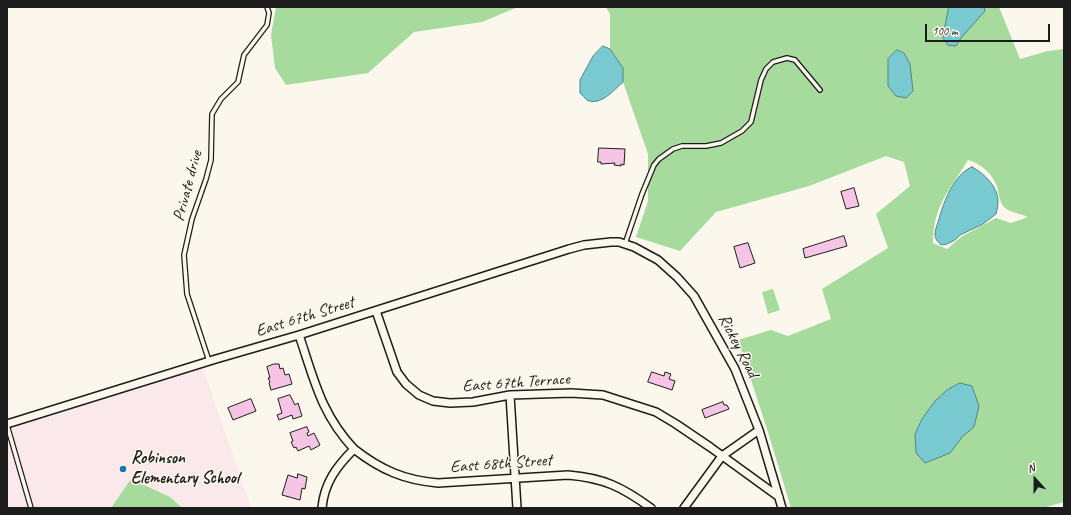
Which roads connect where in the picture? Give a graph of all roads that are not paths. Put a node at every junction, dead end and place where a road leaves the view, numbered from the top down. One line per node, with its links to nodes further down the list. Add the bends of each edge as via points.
1 (267, 7): 7 (lane, Private drive, via 267,25 244,56 238,82 221,99 212,114 211,160 192,218 184,255 187,294)
2 (820, 90): 4 (lane, via 795,60 787,58 773,62 761,80 751,122 747,127 721,143 673,149 654,165)
3 (611, 242): 4 (street, Rickey Road); 5 (street, East 67th Street, via 569,249)
4 (625, 244): 10 (street, Rickey Road, via 658,260 694,296 736,369)
5 (376, 311): 6 (street, East 67th Street); 8 (street, East 67th Terrace, via 397,372 406,384 420,395 433,401 450,403)
6 (299, 335): 7 (street, East 67th Street); 11 (street, East 68th Street, via 322,403 336,428)
7 (209, 361): 9 (street, East 67th Street)
8 (510, 395): 12 (street, East 67th Terrace, via 603,395 656,412); 13 (street)
9 (7, 424): 15 (lane)
10 (759, 430): 12 (street); 14 (street, Rickey Road)
11 (354, 449): 13 (street, East 68th Street, via 382,469 418,481 438,483); 16 (street, via 333,473 326,486)
12 (722, 456): 14 (street, East 67th Terrace); 19 (street)
13 (515, 478): 17 (street); 18 (street, East 68th Street, via 568,475 590,477 618,486)
14 (779, 497): 20 (street, Rickey Road)
15 (31, 508)
16 (322, 508)
17 (517, 508)
18 (651, 508)
19 (684, 508)
20 (782, 508)

